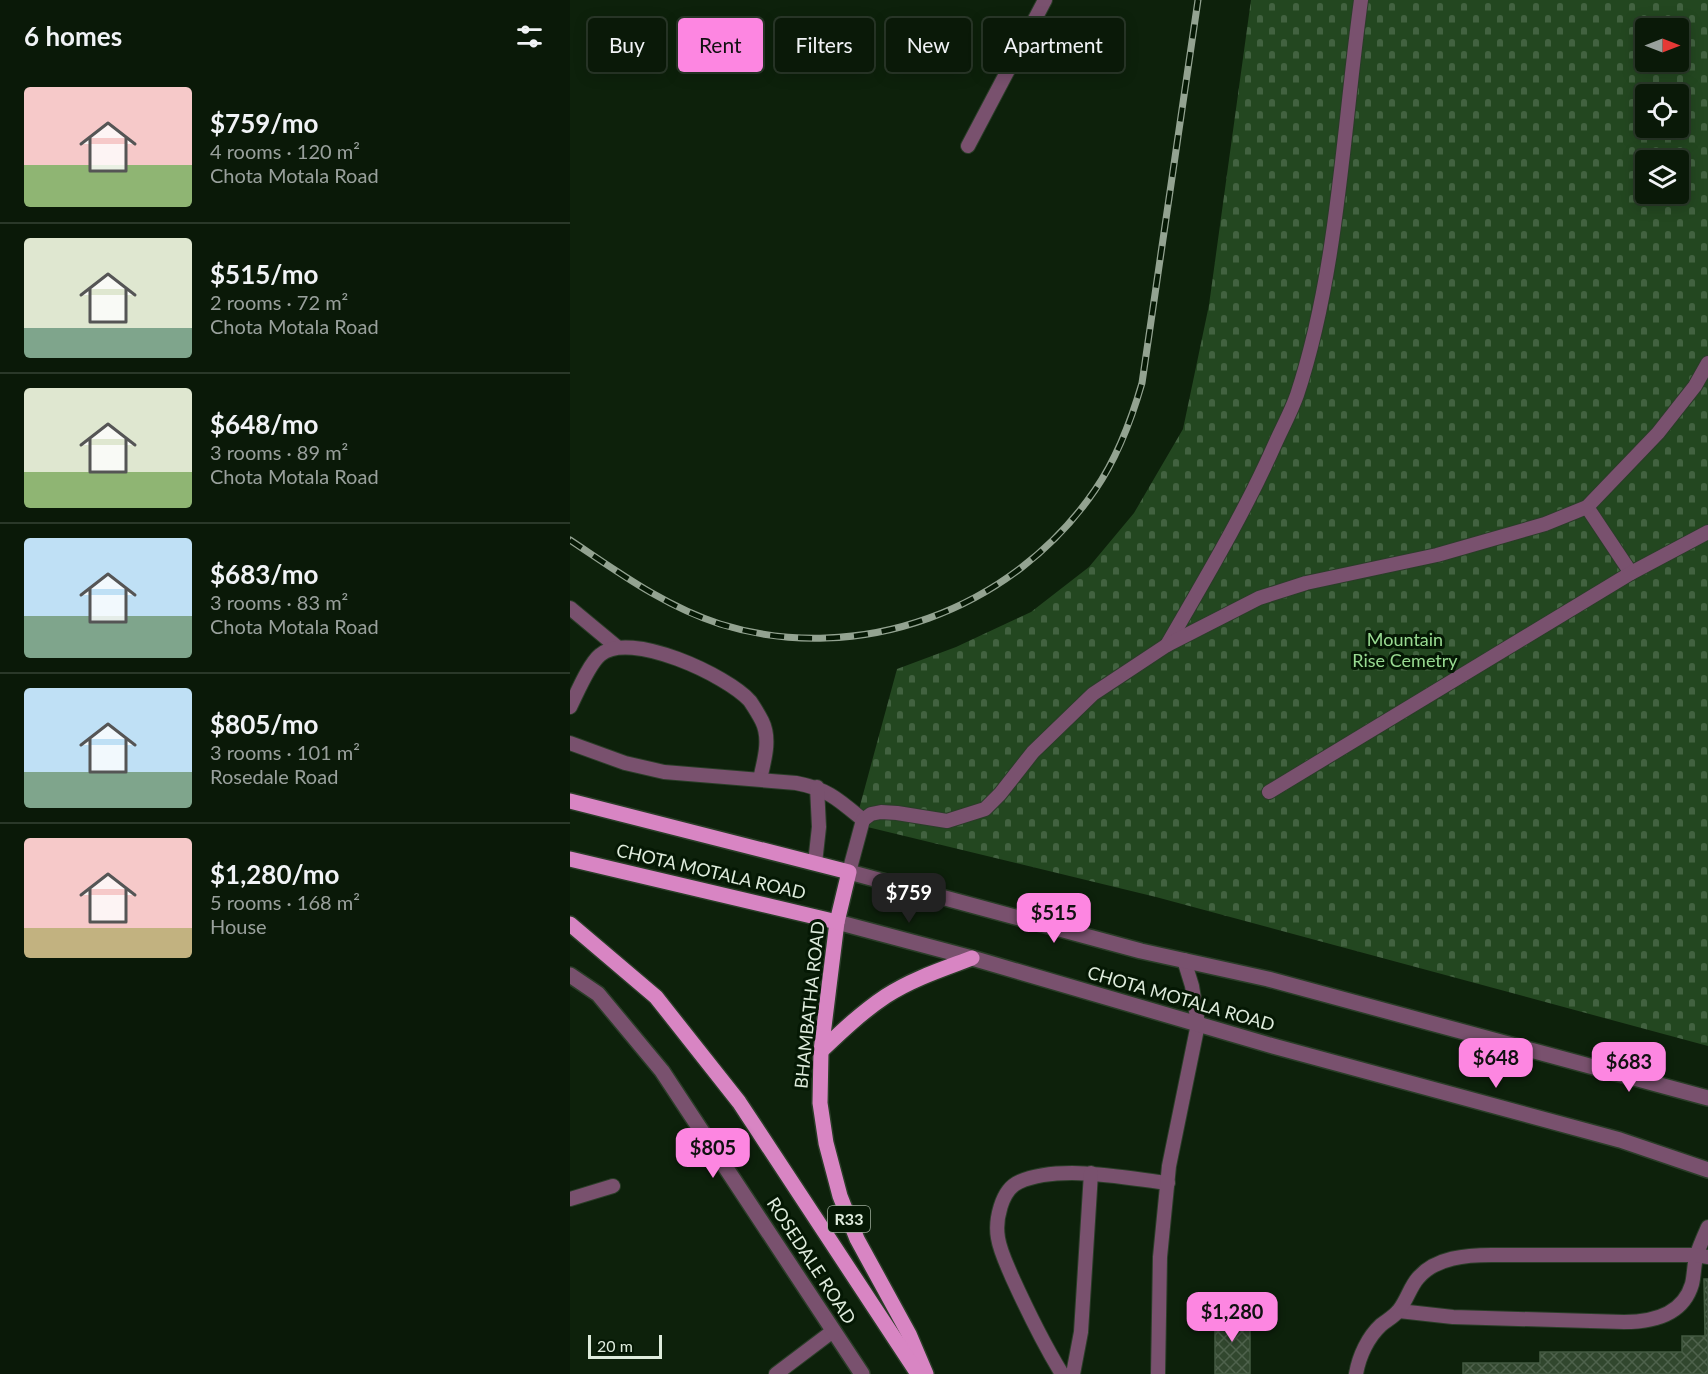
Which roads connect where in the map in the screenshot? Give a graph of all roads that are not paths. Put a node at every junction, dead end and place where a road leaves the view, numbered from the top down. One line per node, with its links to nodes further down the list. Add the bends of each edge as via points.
1 (1045, 0): 3 (lane)
2 (1361, 0): 9 (lane, via 1322,299 1296,395 1255,486)
3 (968, 146)
4 (1708, 363): 5 (lane, via 1658,433)
5 (1587, 507): 7 (lane); 9 (lane, via 1545,524 1458,549 1306,583 1259,598)
6 (1708, 532): 7 (lane)
7 (1631, 573): 15 (lane)
8 (570, 608): 10 (lane)
9 (1167, 645): 17 (lane, via 1094,694 1033,752 984,809 947,821 881,812)
10 (617, 647): 11 (lane, via 600,655); 13 (lane, via 635,646 706,670 750,701 763,722 767,743)
11 (570, 707)
12 (570, 743): 13 (lane, via 664,772)
13 (760, 779): 14 (lane)
14 (817, 787): 17 (lane, via 834,795); 19 (lane, via 819,827)
15 (1269, 792)
16 (570, 801): 19 (main road, CHOTA MOTALA ROAD)
17 (863, 820): 20 (lane)
18 (570, 859): 21 (main road, CHOTA MOTALA ROAD)
19 (815, 863): 20 (main road, CHOTA MOTALA ROAD)
20 (849, 872): 21 (main road, BHAMBATHA ROAD / R33); 24 (street, CHOTA MOTALA ROAD)
21 (837, 922): 23 (street, CHOTA MOTALA ROAD); 27 (main road, BHAMBATHA ROAD / R33)
22 (570, 924): 40 (main road, via 656,997 739,1102)
23 (972, 958): 26 (street, CHOTA MOTALA ROAD); 27 (main road, via 888,995 859,1015)
24 (1184, 960): 26 (lane); 28 (street, CHOTA MOTALA ROAD)
25 (570, 975): 37 (street, ROSEDALE ROAD, via 598,994 662,1071)
26 (1198, 1024): 29 (street, CHOTA MOTALA ROAD, via 1620,1140); 31 (lane)
27 (821, 1051): 41 (main road, BHAMBATHA ROAD / R33, via 820,1103 840,1196 857,1239 909,1334)
28 (1708, 1098)
29 (1708, 1170)
30 (1091, 1173): 31 (lane); 42 (lane, via 1052,1174 1017,1182 1004,1197 998,1219 998,1238 1005,1259); 43 (lane, via 1081,1332)
31 (1168, 1183): 44 (lane, via 1160,1257)
32 (613, 1186): 33 (lane)
33 (570, 1199)
34 (1708, 1227): 35 (lane)
35 (1702, 1256): 36 (lane, via 1468,1255 1428,1268); 36 (lane, via 1685,1299 1661,1317 1644,1322 1454,1317)
36 (1399, 1311): 45 (lane, via 1380,1326 1366,1345)
37 (833, 1331): 38 (lane); 39 (street, ROSEDALE ROAD)
38 (776, 1374)
39 (862, 1374)
40 (918, 1374)
41 (926, 1374)
42 (1062, 1374)
43 (1073, 1374)
44 (1158, 1374)
45 (1356, 1374)

